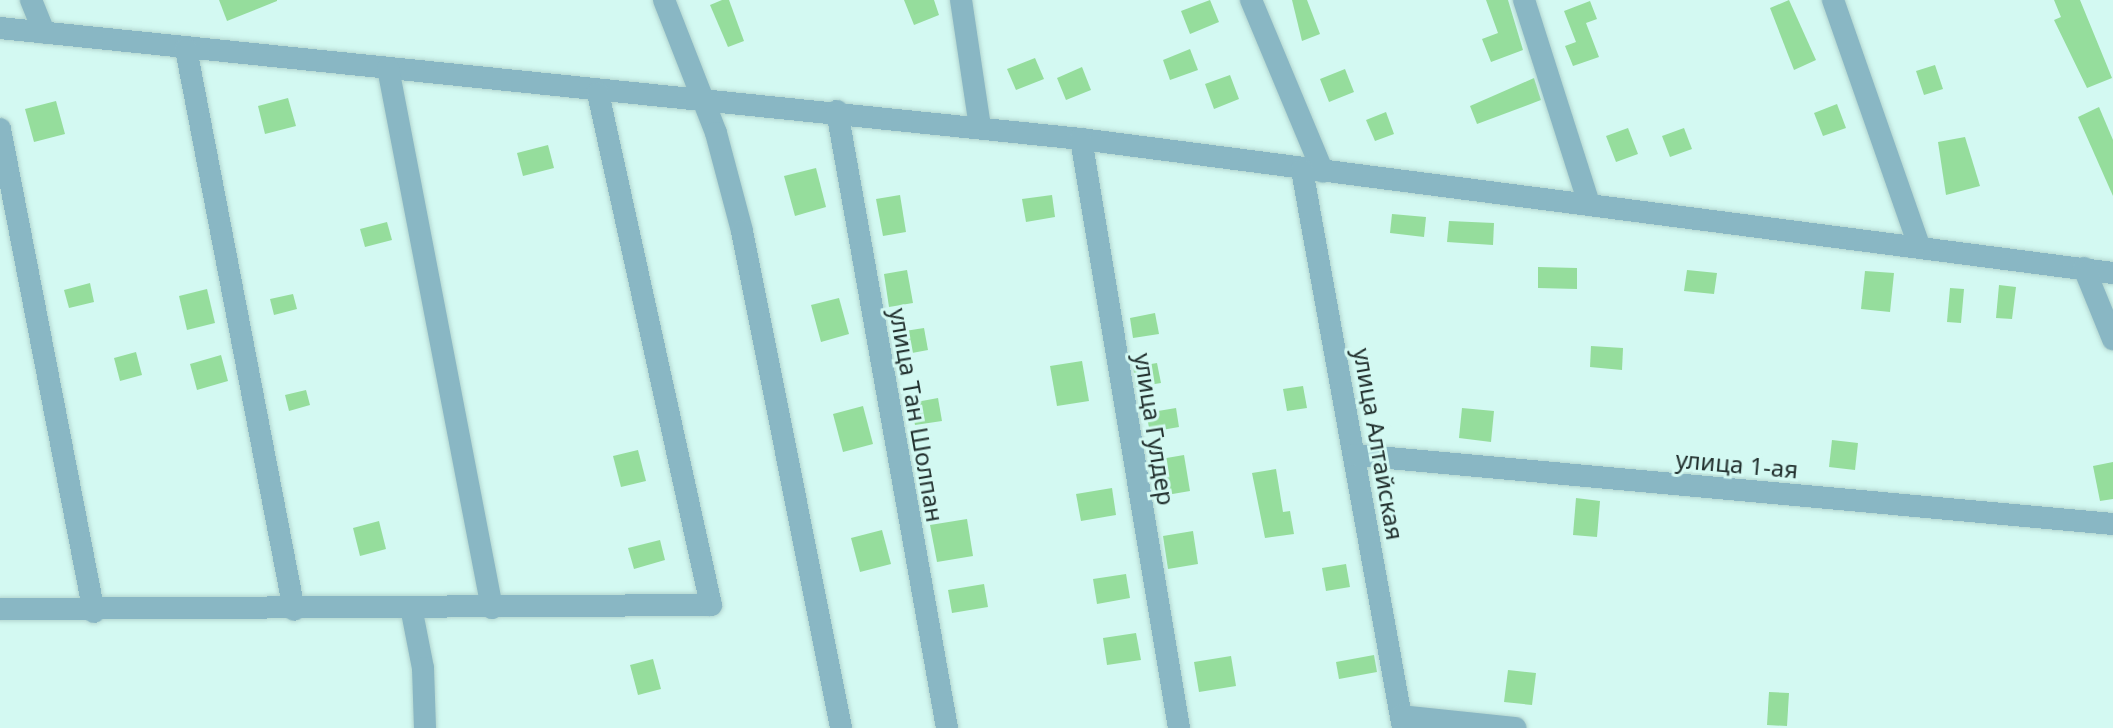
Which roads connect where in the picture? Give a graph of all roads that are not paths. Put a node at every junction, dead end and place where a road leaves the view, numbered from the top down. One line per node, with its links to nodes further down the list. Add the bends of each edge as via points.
1 (31, 0): 8 (street)
2 (664, 0): 12 (street)
3 (961, 0): 14 (street)
4 (1251, 0): 17 (street, улица Алтайская)
5 (1524, 0): 18 (street)
6 (1833, 0): 19 (street)
7 (0, 28): 8 (street)
8 (44, 33): 9 (street)
9 (186, 49): 10 (street); 28 (street)
10 (388, 68): 11 (street); 26 (street)
11 (598, 93): 12 (street); 26 (street, via 711,605)
12 (704, 99): 13 (street); 32 (street, via 742,231)
13 (837, 111): 14 (street); 33 (street, улица Тан Шолпан)
14 (980, 127): 16 (street)
15 (0, 129): 29 (street)
16 (1081, 139): 17 (street); 34 (street, улица Гулдер)
17 (1312, 171): 18 (street); 23 (street, улица Алтайская)
18 (1588, 201): 19 (street)
19 (1918, 243): 20 (street)
20 (2084, 268): 21 (street); 22 (street)
21 (2113, 273)
22 (2113, 339)
23 (1356, 455): 24 (street, улица 1-ая); 30 (street, улица Алтайская)
24 (2113, 524)
25 (411, 607): 26 (street); 28 (street); 31 (street, via 423,668)
26 (492, 608)
27 (0, 609): 29 (street)
28 (294, 610): 29 (street)
29 (94, 612)
30 (1402, 722): 35 (street)
31 (425, 728)
32 (841, 728)
33 (947, 728)
34 (1179, 728)
35 (1515, 728)

